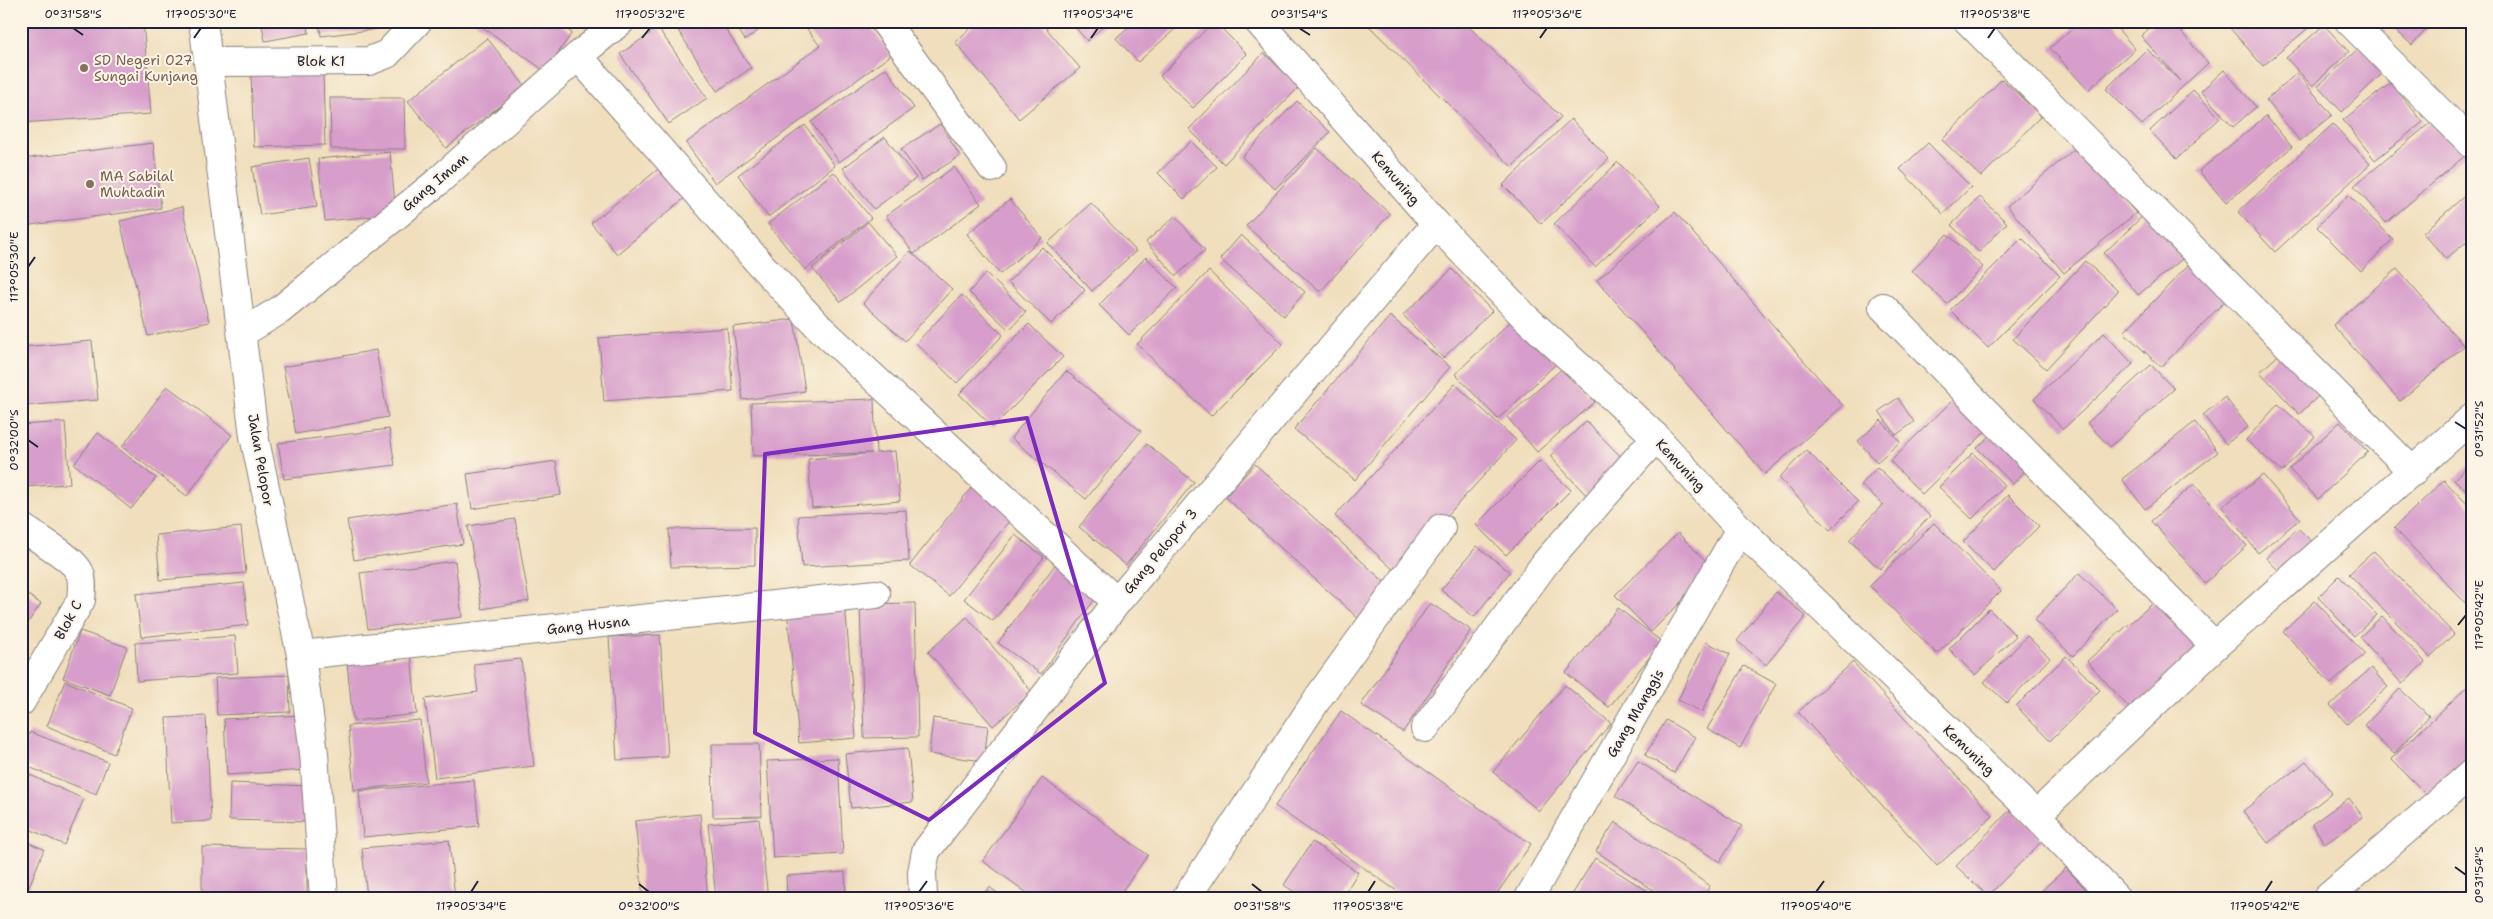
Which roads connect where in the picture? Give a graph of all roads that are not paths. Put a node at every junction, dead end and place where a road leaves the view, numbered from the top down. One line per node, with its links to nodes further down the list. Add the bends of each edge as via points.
1 (203, 21): 9 (street, Jalan Pelopor)
2 (418, 21): 9 (street, Blok K1, via 387,54 369,61)
3 (621, 21): 8 (street, Gang Imam)
4 (884, 21): 11 (street)
5 (1258, 21): 12 (street, Kemuning)
6 (1968, 21): 17 (street)
7 (2349, 21): 10 (street)
8 (578, 56): 14 (street, Gang Imam, via 436,183 280,310); 22 (street, via 820,328)
9 (208, 62): 14 (street, Jalan Pelopor)
10 (2472, 144)
11 (992, 168)
12 (1436, 224): 16 (street, Kemuning, via 1525,317); 22 (street, Gang Pelopor 3)
13 (1883, 307): 23 (street)
14 (242, 333): 24 (street, Jalan Pelopor, via 254,436)
15 (2472, 418): 17 (street)
16 (1656, 437): 20 (street, Kemuning); 26 (street, via 1546,562)
17 (2412, 472): 23 (street)
18 (21, 527): 25 (street, Blok C, via 70,562 80,572 82,584 81,600)
19 (1441, 528): 31 (street, via 1320,695)
20 (1740, 529): 28 (street, Kemuning); 32 (street, Gang Manggis)
21 (876, 594): 24 (street, Gang Husna)
22 (1117, 602): 30 (street, Gang Pelopor 3, via 926,851 922,872)
23 (2215, 646): 28 (street)
24 (301, 655): 29 (street, Jalan Pelopor, via 314,754)
25 (21, 702)
26 (1425, 728)
27 (2472, 773): 34 (street)
28 (2036, 814): 33 (street, Kemuning)
29 (324, 898)
30 (923, 898)
31 (1186, 898)
32 (1529, 898)
33 (2116, 898)
34 (2327, 898)

